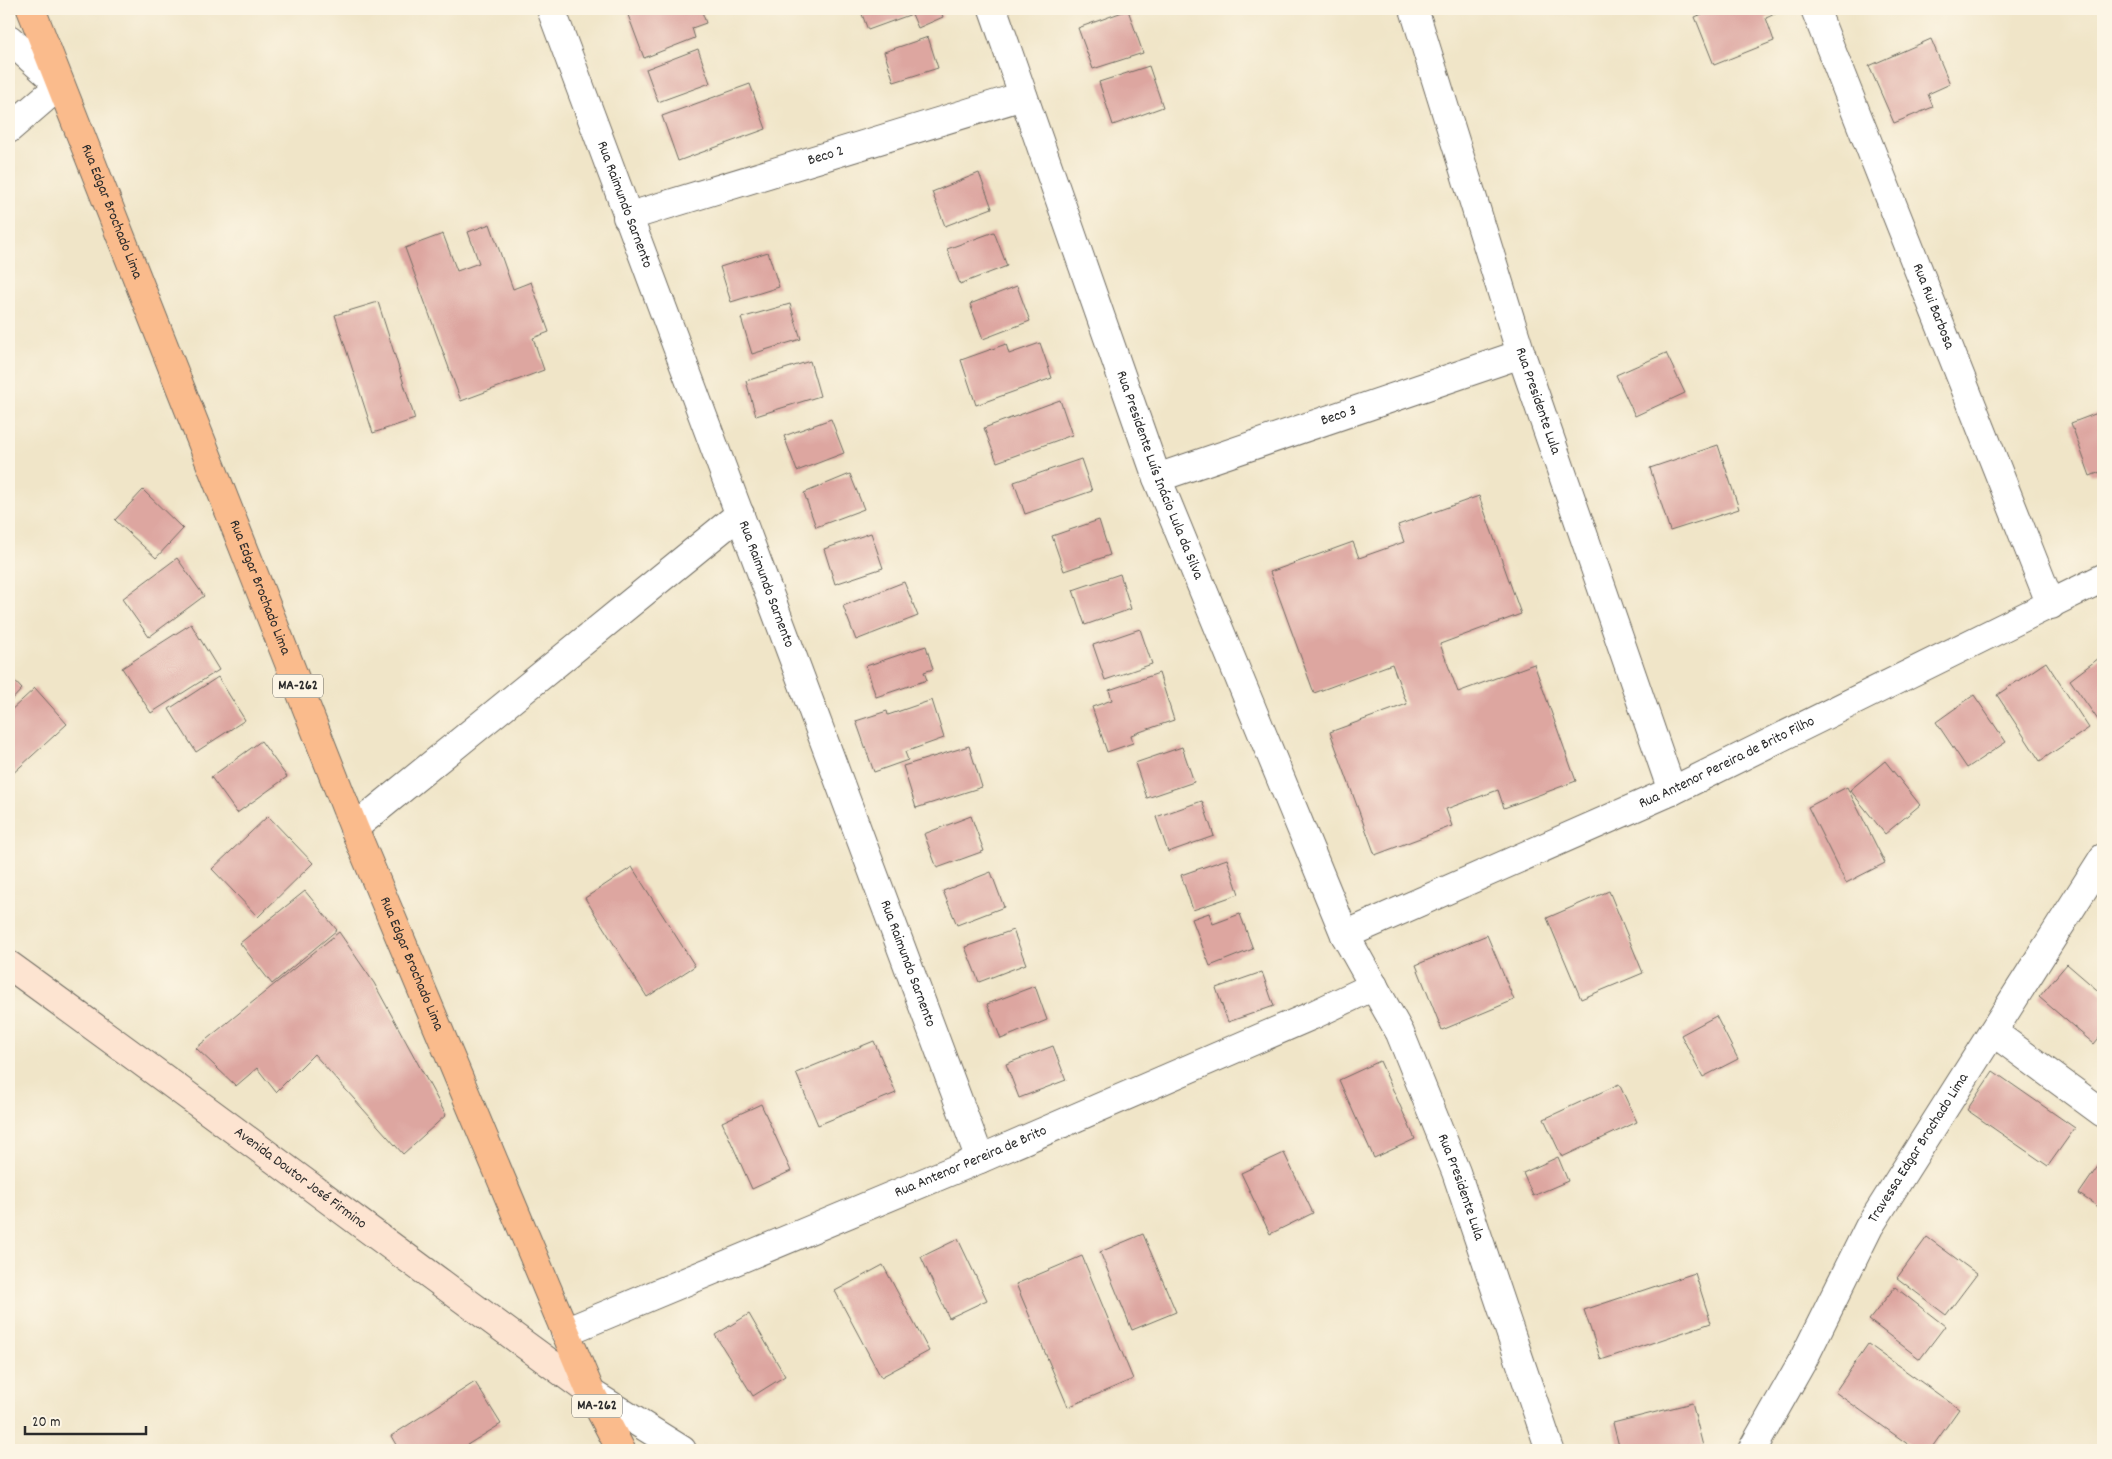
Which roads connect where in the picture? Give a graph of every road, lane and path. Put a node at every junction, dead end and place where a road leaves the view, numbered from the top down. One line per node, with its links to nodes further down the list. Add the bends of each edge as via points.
1 (31, 9): 7 (main road, Rua Edgar Brochado Lima / MA-262)
2 (551, 9): 10 (street, Rua Raimundo Sarnento)
3 (993, 9): 8 (street, Rua Presidente Luís Inácio Lula da Silva)
4 (1414, 9): 11 (street, Rua Presidente Lula)
5 (1814, 9): 15 (street, Rua Rui Barbosa)
6 (9, 39): 7 (street)
7 (60, 85): 9 (street); 17 (main road, Rua Edgar Brochado Lima / MA-262)
8 (1023, 96): 10 (street, Beco 2); 12 (street, Rua Presidente Luís Inácio Lula da Silva)
9 (9, 129)
10 (627, 217): 13 (street, Rua Raimundo Sarnento)
11 (1521, 354): 12 (street, Beco 3); 16 (street, Rua Presidente Lula)
12 (1157, 478): 19 (street, Rua Presidente Luís Inácio Lula da Silva)
13 (740, 514): 17 (street); 24 (street, Rua Raimundo Sarnento)
14 (2103, 578): 15 (street, Rua Antenor Pereira de Brito Filho)
15 (2051, 605): 16 (street, Rua Antenor Pereira de Brito Filho)
16 (1672, 791): 19 (street, Rua Antenor Pereira de Brito Filho)
17 (354, 828): 25 (main road, Rua Edgar Brochado Lima / MA-262)
18 (2103, 858): 22 (street, Travessa Edgar Brochado Lima)
19 (1345, 935): 21 (street, Rua Presidente Lula)
20 (9, 965): 26 (street, Avenida Doutor José Firmino / MA-262)
21 (1374, 986): 24 (street, Rua Antenor Pereira de Brito); 29 (street, Rua Presidente Lula, via 1400,1032 1456,1172)
22 (1993, 1032): 23 (street); 30 (street, Travessa Edgar Brochado Lima, via 1869,1227 1803,1360)
23 (2103, 1113)
24 (980, 1159): 25 (street, Rua Antenor Pereira de Brito)
25 (565, 1332): 26 (main road, Rua Edgar Brochado Lima / MA-262)
26 (591, 1394): 27 (main road, MA-262); 28 (street)
27 (621, 1450)
28 (682, 1450)
29 (1550, 1450)
30 (1752, 1450)

